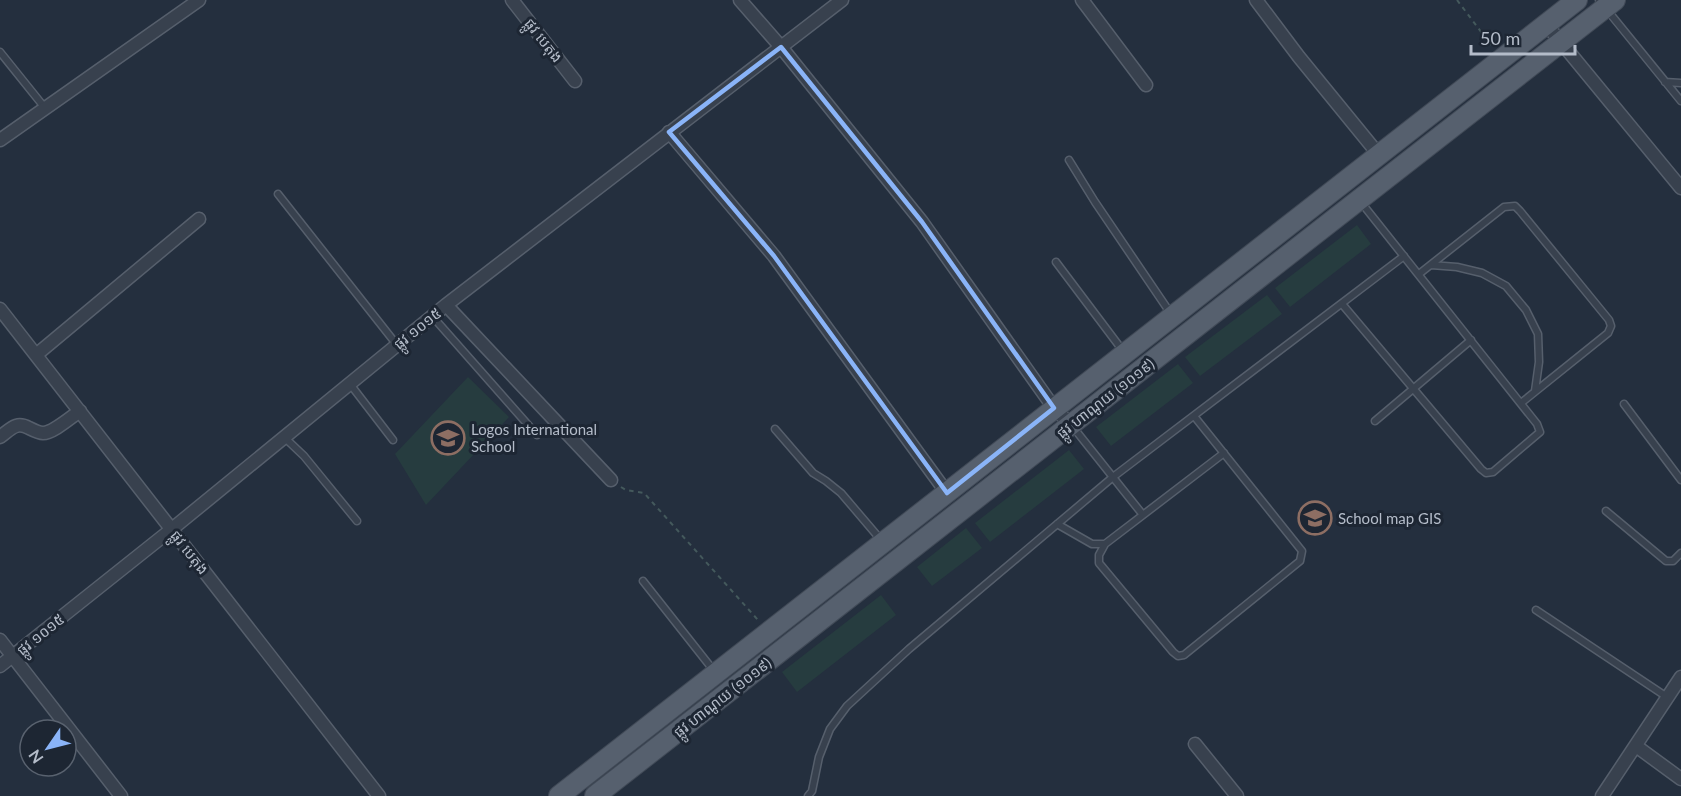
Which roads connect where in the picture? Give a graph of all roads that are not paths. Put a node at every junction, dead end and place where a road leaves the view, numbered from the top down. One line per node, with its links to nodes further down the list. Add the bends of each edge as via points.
1 (199, 0): 18 (street)
2 (512, 0): 13 (street, ផ្លូវ បេតុង)
3 (740, 0): 11 (street)
4 (842, 0): 11 (street, ផ្លូវ ១០១៥)
5 (1082, 0): 16 (street)
6 (1256, 0): 21 (street)
7 (1577, 0): 9 (main road, ផ្លូវ ហាណូយ (១០១៩))
8 (1606, 3): 10 (main road, ផ្លូវ ហាណូយ (១០១៩)); 14 (lane)
9 (1546, 24): 10 (street); 21 (main road, ផ្លូវ ហាណូយ (១០១៩))
10 (1561, 42): 23 (street); 25 (main road, ផ្លូវ ហាណូយ (១០១៩))
11 (781, 47): 19 (street, ផ្លូវ ១០១៥); 45 (street, via 922,222)
12 (0, 52): 18 (lane)
13 (575, 81)
14 (1665, 81): 15 (lane); 17 (lane)
15 (1681, 83)
16 (1146, 85)
17 (1681, 101)
18 (45, 108): 20 (street)
19 (669, 132): 32 (street, ផ្លូវ ១០១៥); 59 (street, via 774,256)
20 (0, 140)
21 (1379, 155): 35 (main road, ផ្លូវ ហាណូយ (១០១៩))
22 (1069, 160): 35 (lane)
23 (1681, 188)
24 (278, 194): 37 (lane)
25 (1360, 200): 27 (lane); 49 (main road, ផ្លូវ ហាណូយ (១០១៩))
26 (199, 219): 39 (street)
27 (1404, 256): 30 (lane); 31 (lane)
28 (1056, 262): 38 (lane)
29 (1431, 264): 30 (lane); 42 (lane, via 1482,273 1506,286 1526,310 1538,334); 42 (lane, via 1504,207 1515,207 1528,220 1611,326 1608,333)
30 (1419, 274): 36 (lane)
31 (1342, 304): 41 (lane); 47 (lane)
32 (446, 305): 34 (street, ផ្លូវ ១០១៥); 57 (street)
33 (0, 309): 39 (street, ផ្លូវ បេតុង)
34 (432, 316): 37 (street, ផ្លូវ ១០១៥); 51 (lane)
35 (1173, 316): 38 (main road, ផ្លូវ ហាណូយ (១០១៩))
36 (1471, 340): 41 (lane); 43 (lane)
37 (397, 345): 40 (street, ផ្លូវ ១០១៥)
38 (1125, 353): 45 (main road, ផ្លូវ ហាណូយ (១០១៩))
39 (36, 355): 46 (street, ផ្លូវ បេតុង)
40 (350, 384): 53 (street, ផ្លូវ ១០១៥); 54 (lane)
41 (1414, 388): 43 (lane, via 1486,473 1493,472 1540,432); 48 (lane)
42 (1535, 392): 43 (lane)
43 (1521, 403)
44 (1624, 404): 58 (lane)
45 (1054, 408): 49 (street); 59 (main road, ផ្លូវ ហាណូយ (១០១៩))
46 (80, 411): 52 (street, via 46,432 22,424); 64 (street, ផ្លូវ បេតុង)
47 (1194, 416): 55 (lane); 56 (lane)
48 (1375, 421)
49 (1071, 425): 56 (lane); 82 (main road, ផ្លូវ ហាណូយ (១០១៩))
50 (775, 429): 65 (lane, via 813,473 841,493)
51 (537, 435)
52 (0, 437)
53 (284, 437): 62 (lane); 64 (street, ផ្លូវ ១០១៥)
54 (393, 440)
55 (1224, 453): 61 (lane); 66 (lane, via 1302,550 1302,556 1184,655 1173,652 1099,563)
56 (1113, 477): 61 (lane); 63 (lane)
57 (611, 480)
58 (1681, 480)
59 (946, 493): 65 (main road, ផ្លូវ ហាណូយ (១០១៩))
60 (1606, 511): 67 (lane, via 1666,561 1673,561)
61 (1143, 515): 66 (lane)
62 (357, 521)
63 (1057, 524): 66 (lane, via 1092,544); 83 (lane, via 846,706 819,757)
64 (172, 529): 71 (street, ផ្លូវ ១០១៥); 80 (street, ផ្លូវ បេតុង)
65 (883, 543): 73 (main road, ផ្លូវ ហាណូយ (១០១៩))
66 (1105, 544)
67 (1681, 553)
68 (643, 581): 73 (lane)
69 (1536, 610): 75 (lane)
70 (0, 640): 71 (street)
71 (12, 656): 72 (street, ផ្លូវ ១០១៥); 79 (street)
72 (0, 666)
73 (716, 674): 81 (main road, ផ្លូវ ហាណូយ (១០១៩))
74 (1680, 680): 75 (street)
75 (1668, 698): 77 (street)
76 (1195, 744): 84 (street)
77 (1636, 746): 78 (street); 85 (street)
78 (1681, 779)
79 (121, 796)
80 (379, 796)
81 (559, 796)
82 (595, 796)
83 (808, 796)
84 (1236, 796)
85 (1602, 796)

